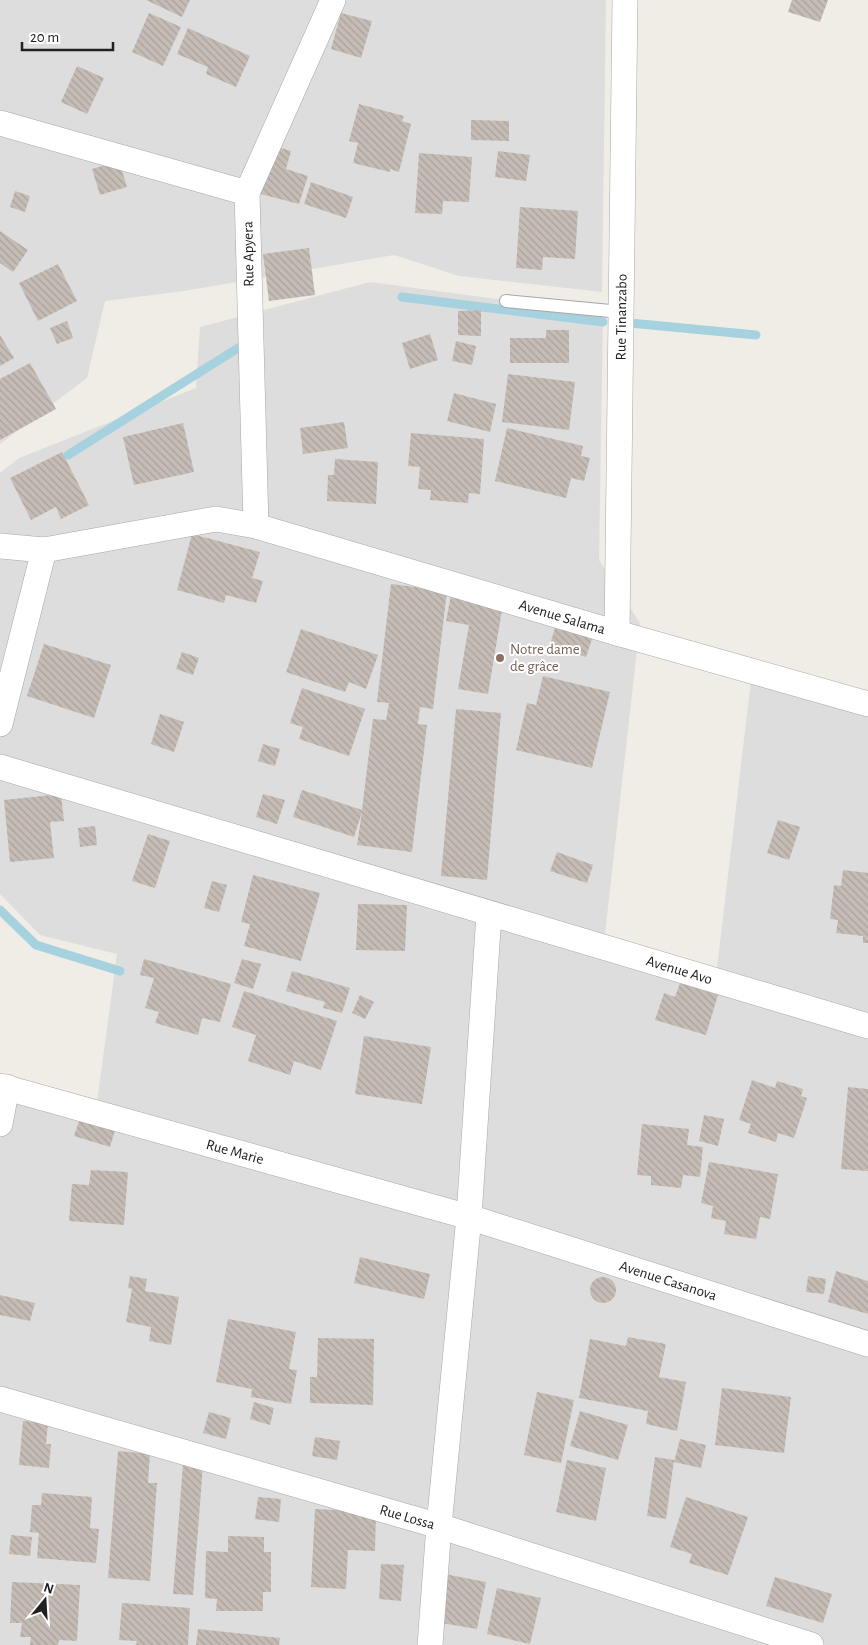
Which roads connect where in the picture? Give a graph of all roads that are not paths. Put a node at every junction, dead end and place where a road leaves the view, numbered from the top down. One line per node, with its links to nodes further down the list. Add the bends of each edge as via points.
1 (333, 0): 4 (street, Rue Apyera)
2 (625, 0): 6 (street, Rue Tinanzabo)
3 (0, 123): 4 (street)
4 (247, 193): 7 (street, Rue Apyera)
5 (506, 301): 6 (lane)
6 (621, 312): 10 (street, Rue Tinanzabo)
7 (256, 526): 9 (street, Avenue Salama, via 216,519); 10 (street, Avenue Salama)
8 (0, 546): 9 (street, Avenue Salama)
9 (44, 550): 12 (street)
10 (616, 633): 11 (street, Avenue Salama)
11 (868, 704)
12 (0, 724)
13 (0, 766): 14 (street, Avenue Avo)
14 (489, 914): 15 (street, Avenue Avo); 18 (street)
15 (868, 1026)
16 (3, 1087): 17 (street); 18 (street, Rue Marie)
17 (0, 1124)
18 (469, 1217): 19 (street, Avenue Casanova); 21 (street)
19 (868, 1344)
20 (0, 1399): 21 (street, Rue Lossa)
21 (439, 1526): 22 (street); 23 (street, Rue Lossa)
22 (430, 1645)
23 (811, 1645)

